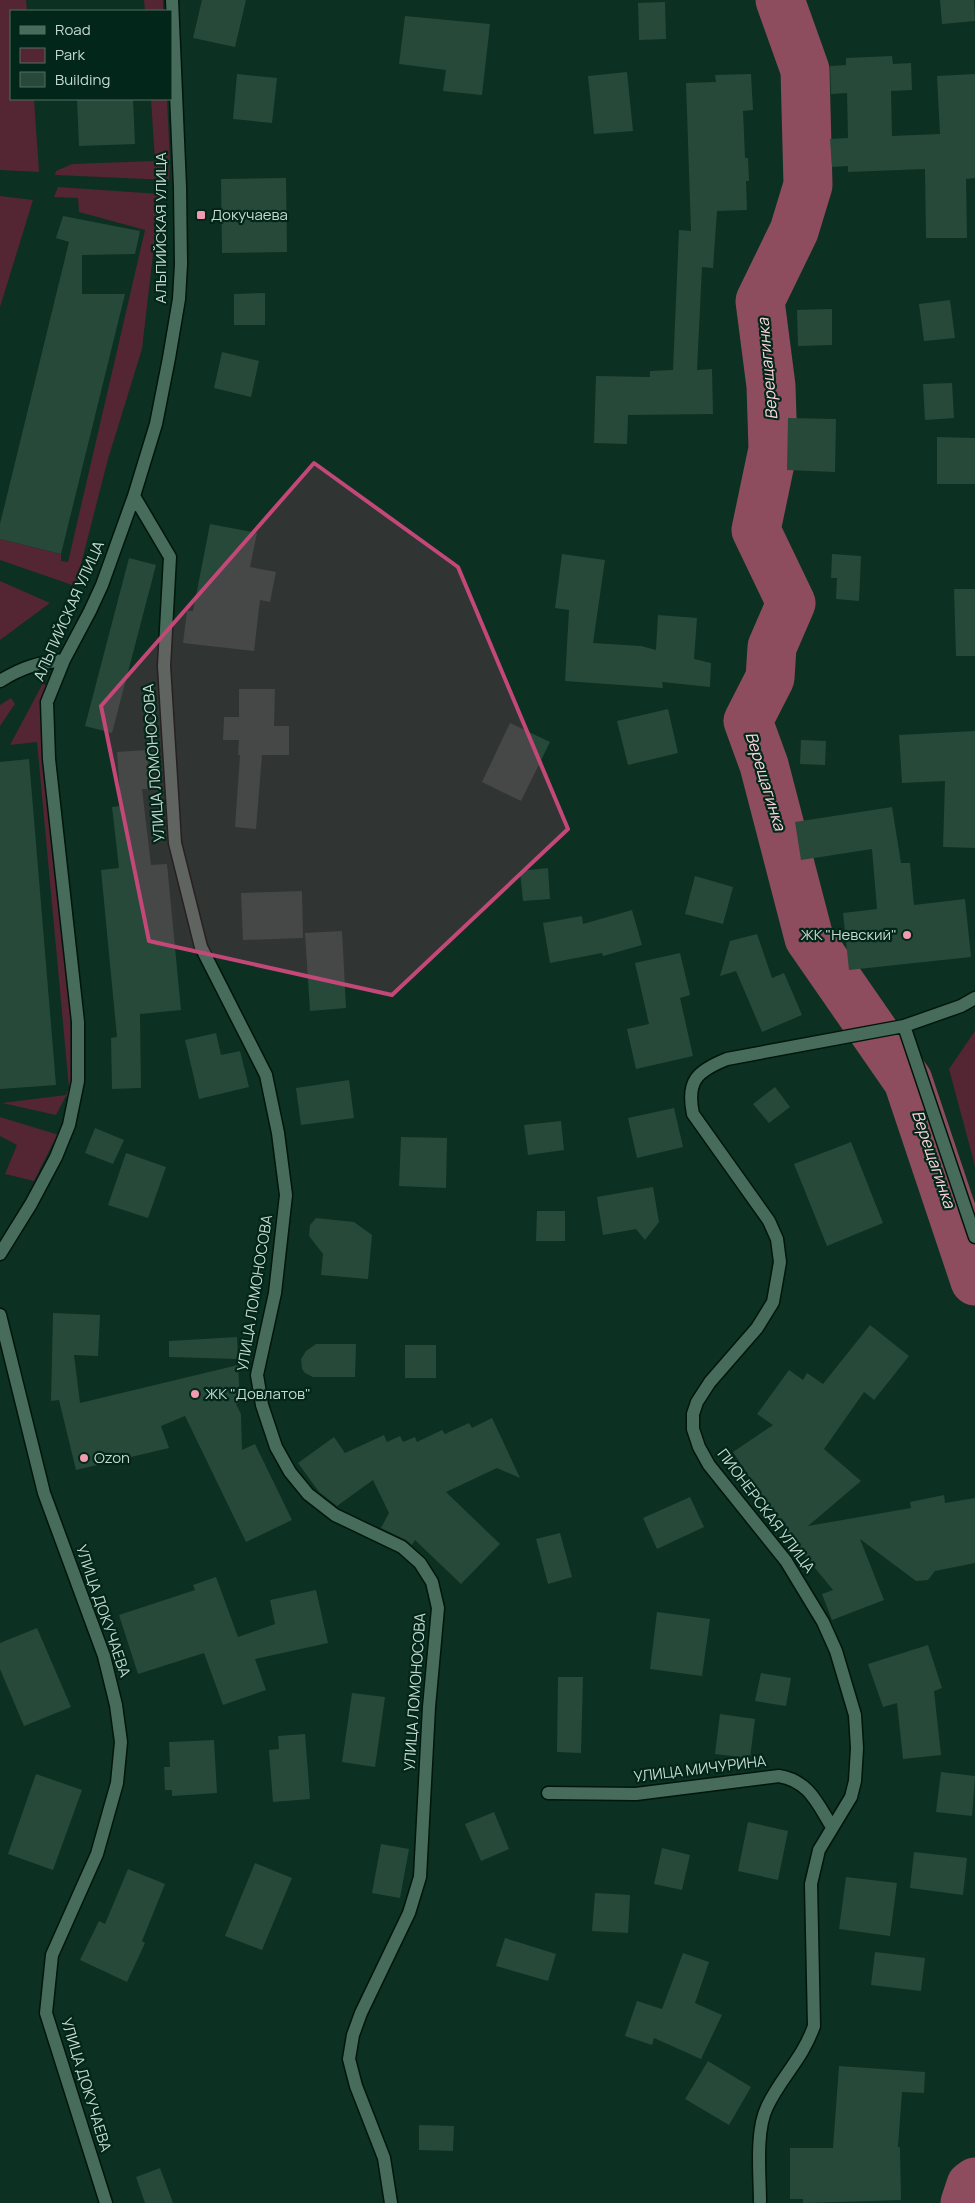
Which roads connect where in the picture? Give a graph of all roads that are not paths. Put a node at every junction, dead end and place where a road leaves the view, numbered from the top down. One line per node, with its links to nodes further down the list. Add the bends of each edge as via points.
1 (172, 0): 2 (street, АЛЬПИЙСКАЯ УЛИЦА, via 180,187 179,299 156,424)
2 (134, 496): 3 (street, АЛЬПИЙСКАЯ УЛИЦА, via 102,585); 13 (street, УЛИЦА ЛОМОНОСОВА, via 170,557 164,666 175,843 201,947 266,1075 278,1133 286,1195 275,1292 257,1375 262,1405 276,1447 308,1494 335,1515 402,1547 420,1563 432,1582 438,1608 420,1877 409,1913 361,2013 353,2035 350,2060 356,2086 384,2158)
3 (64, 660): 4 (street, via 37,663); 8 (street, АЛЬПИЙСКАЯ УЛИЦА, via 47,702 49,759 78,1022 78,1081 69,1125 56,1157)
4 (0, 681)
5 (975, 998): 6 (street, ПИОНЕРСКАЯ УЛИЦА)
6 (904, 1026): 7 (street); 11 (street, ПИОНЕРСКАЯ УЛИЦА, via 727,1059 705,1068 695,1079 690,1096 693,1114 769,1221 777,1239 780,1262 773,1302 757,1328 701,1396 693,1414 693,1429 709,1466 786,1561 836,1650 855,1715 857,1748 851,1797)
7 (975, 1237)
8 (0, 1254)
9 (0, 1315): 12 (street, УЛИЦА ДОКУЧАЕВА, via 44,1493 104,1656 121,1742 117,1783 97,1854 52,1955 46,2013)
10 (548, 1792): 11 (street, УЛИЦА МИЧУРИНА, via 636,1794 779,1776 799,1782 808,1790)
11 (832, 1826): 14 (street, ПИОНЕРСКАЯ УЛИЦА, via 819,1850 811,1884 814,2026 808,2044 774,2093 764,2116)
12 (106, 2203)
13 (391, 2203)
14 (760, 2203)

